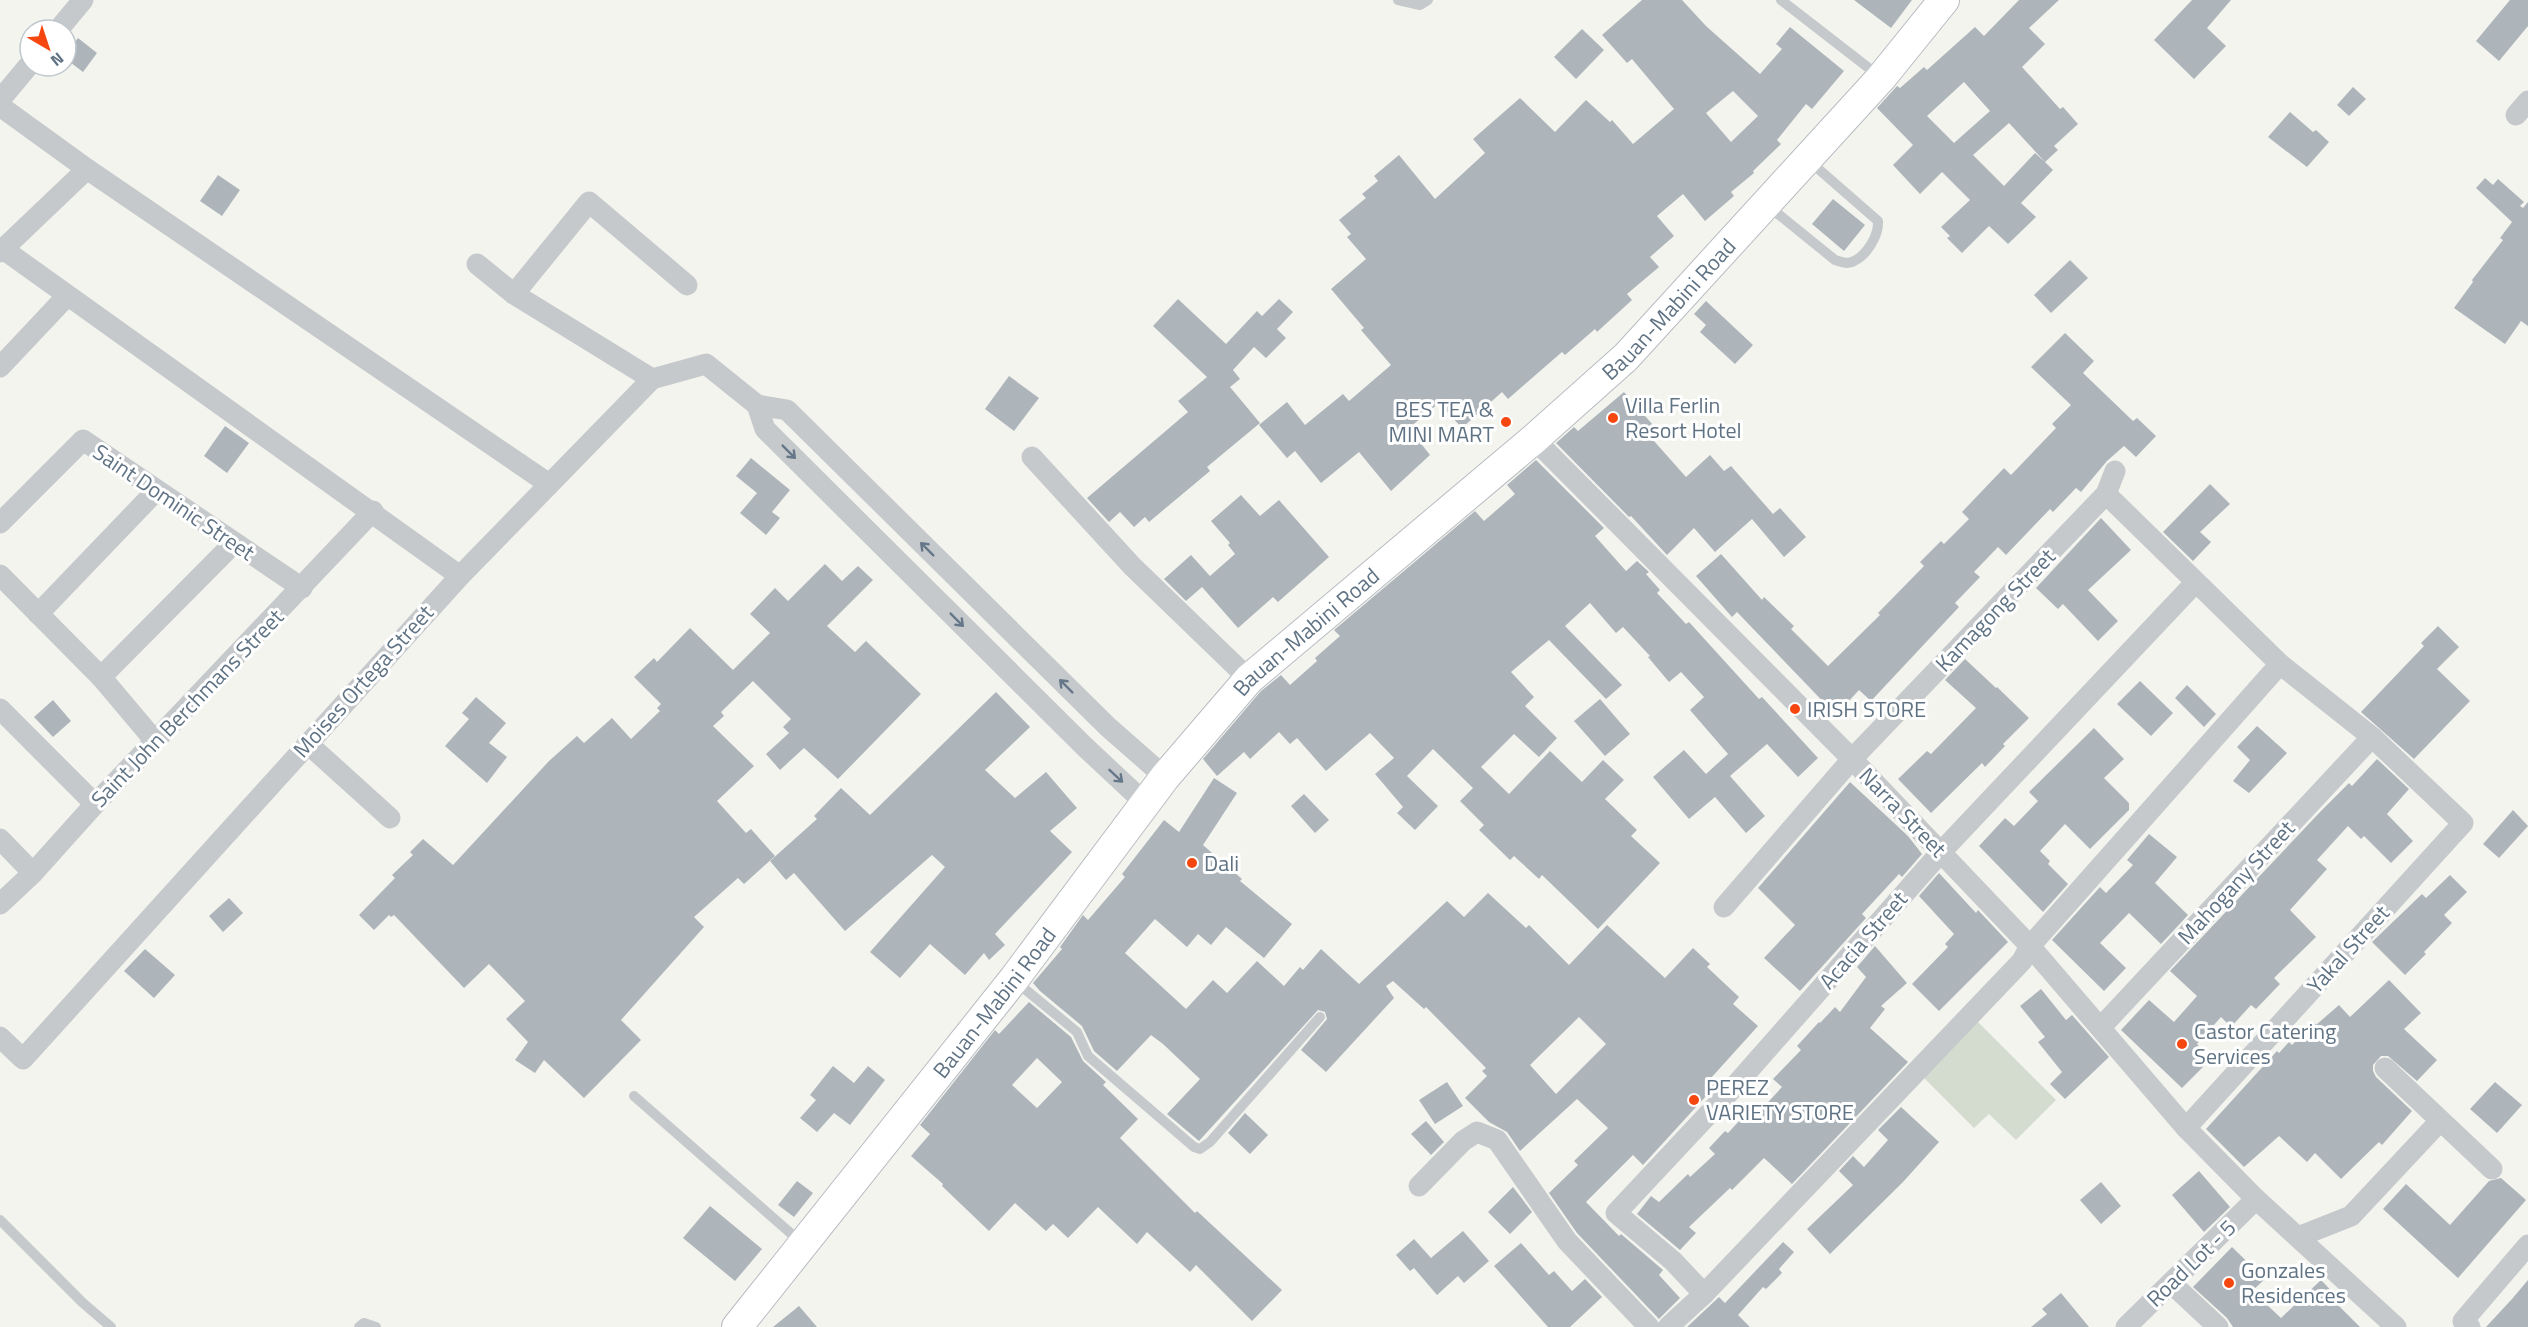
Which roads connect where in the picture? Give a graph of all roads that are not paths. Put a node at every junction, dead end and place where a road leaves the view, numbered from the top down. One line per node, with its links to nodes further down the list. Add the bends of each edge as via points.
1 (83, 0): 6 (street)
2 (1398, 0): 3 (lane, via 1420,5)
3 (1428, 0)
4 (1781, 0): 8 (lane)
5 (1944, 0): 8 (main road, Bauan-Mabini Road)
6 (68, 18)
7 (21, 78): 9 (street)
8 (1881, 78): 10 (main road, Bauan-Mabini Road)
9 (1, 108): 11 (street)
10 (1807, 159): 12 (main road, Bauan-Mabini Road); 12 (lane, via 1878,221 1876,237 1854,261 1844,263 1835,260)
11 (87, 169): 13 (street); 24 (street)
12 (1767, 205): 21 (main road, Bauan-Mabini Road, via 1626,357)
13 (1, 250): 17 (street)
14 (477, 264): 16 (street)
15 (687, 285): 16 (street, via 589,202)
16 (514, 294): 19 (street)
17 (66, 297): 18 (street); 27 (street)
18 (0, 367)
19 (652, 379): 20 (street, via 706,364); 24 (street, Moises Ortega Street)
20 (757, 405): 43 (street, one-way to 20, via 1099,718 787,410); 45 (street, one-way to 45, via 765,429)
21 (1534, 439): 37 (main road, Bauan-Mabini Road); 42 (street, Narra Street)
22 (1032, 457): 37 (street, via 1132,566)
23 (2115, 471): 26 (street, Kamagong Street)
24 (549, 484): 31 (street, Moises Ortega Street)
25 (156, 491): 28 (street, Saint Dominic Street, via 83,440); 29 (street, Saint Dominic Street); 34 (street)
26 (2106, 494): 32 (street); 42 (street, Kamagong Street)
27 (373, 512): 31 (street); 33 (street, Saint John Berchmans Street)
28 (0, 523)
29 (234, 543): 33 (street, Saint Dominic Street); 36 (street)
30 (0, 575): 34 (street)
31 (460, 576): 41 (street, Moises Ortega Street)
32 (2195, 584): 35 (street); 48 (street, Acacia Street)
33 (302, 588): 40 (street, Saint John Berchmans Street)
34 (38, 614): 36 (street)
35 (2280, 664): 39 (street); 52 (street)
36 (101, 677): 40 (street)
37 (1249, 679): 43 (main road, Bauan-Mabini Road)
38 (0, 709): 44 (street)
39 (2372, 737): 55 (street, Mahogany Street); 60 (street, Yakal Street, via 2463,823)
40 (155, 741): 44 (street, Saint John Berchmans Street)
41 (307, 743): 46 (street); 56 (street, Moises Ortega Street, via 23,1059)
42 (1852, 759): 48 (street, Narra Street); 51 (street, Kamagong Street)
43 (1165, 777): 45 (main road, Bauan-Mabini Road)
44 (95, 804): 49 (street, Saint John Berchmans Street)
45 (1146, 804): 53 (main road, Bauan-Mabini Road)
46 (390, 818)
47 (0, 839): 49 (street)
48 (1941, 852): 52 (street, Narra Street); 69 (street, Acacia Street, via 1733,1088 1616,1213 1673,1261)
49 (33, 873): 50 (street, Saint John Berchmans Street)
50 (0, 904)
51 (1724, 907)
52 (2030, 946): 55 (street, Narra Street); 69 (street, via 2022,961)
53 (1014, 980): 54 (lane, via 1077,1032 1088,1056 1200,1149); 66 (main road, Bauan-Mabini Road)
54 (1320, 1017)
55 (2102, 1027): 60 (street, Narra Street)
56 (0, 1036)
57 (2385, 1068): 59 (street)
58 (634, 1096): 66 (lane)
59 (2440, 1121): 61 (street); 65 (street, via 2351,1216)
60 (2186, 1128): 63 (street, Narra Street)
61 (2492, 1169)
62 (1419, 1186): 74 (street, via 1477,1132 1497,1140 1567,1241)
63 (2256, 1199): 65 (street, Narra Street); 68 (street, Road Lot - 5)
64 (0, 1220): 70 (lane)
65 (2298, 1237): 78 (street, Narra Street)
66 (803, 1244): 73 (main road, Bauan-Mabini Road)
67 (2528, 1245): 79 (street, via 2463,1321)
68 (2171, 1283): 76 (street, Road Lot - 5); 77 (street)
69 (1704, 1294): 75 (street)
70 (111, 1327)
71 (359, 1327): 72 (lane, via 364,1323)
72 (376, 1327)
73 (737, 1327)
74 (1649, 1327)
75 (1668, 1327)
76 (2126, 1327)
77 (2218, 1327)
78 (2396, 1327)
79 (2470, 1327)

